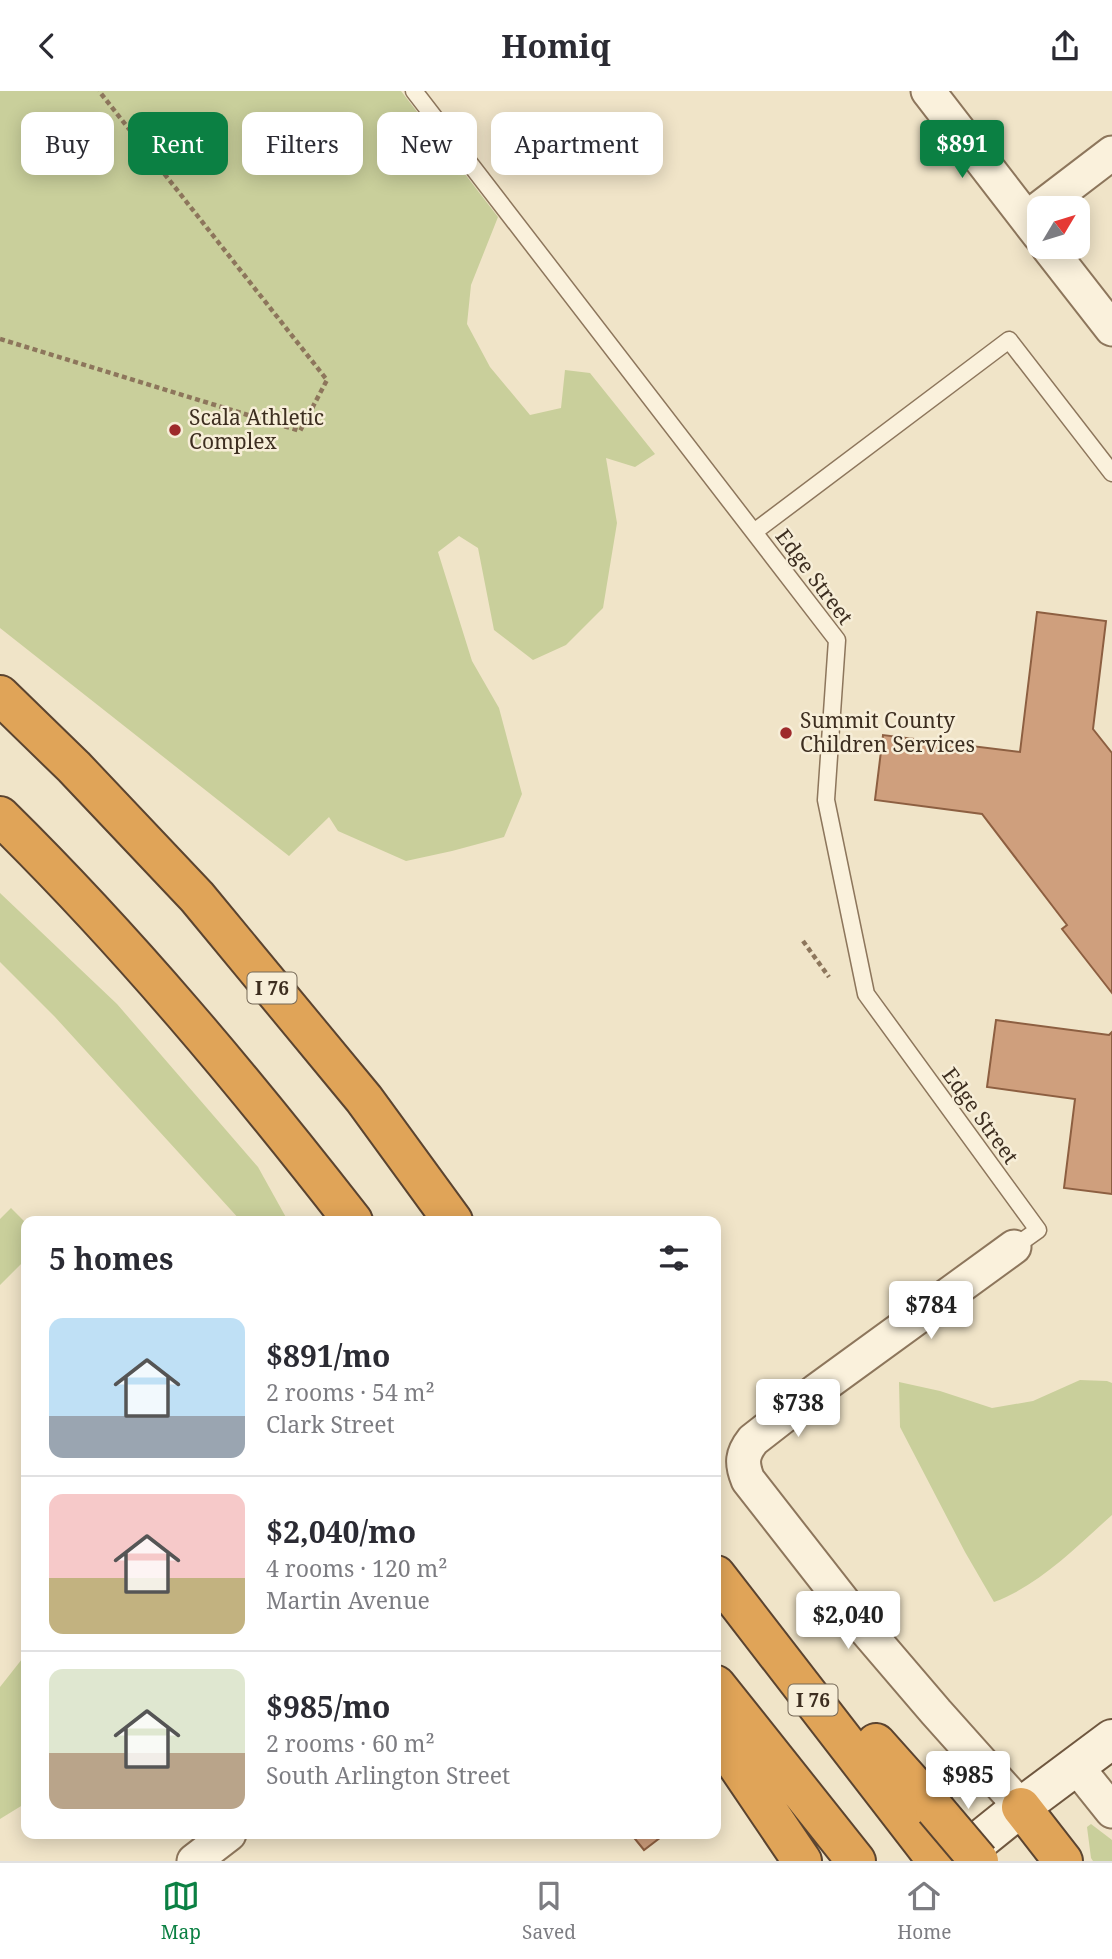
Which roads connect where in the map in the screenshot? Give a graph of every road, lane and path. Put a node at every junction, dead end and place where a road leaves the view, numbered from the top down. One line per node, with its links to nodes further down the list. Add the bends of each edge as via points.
1 (99, 91): 9 (path, via 327,380 300,431)
2 (414, 91): 11 (lane, Edge Street)
3 (928, 91): 6 (street)
4 (1112, 153): 5 (street)
5 (1062, 196)
6 (1027, 207)
7 (1057, 259): 8 (street)
8 (1112, 329)
9 (0, 339)
10 (1112, 473): 11 (lane, via 1009,340)
11 (754, 532): 18 (lane, Edge Street, via 837,641 826,800 866,994)
12 (0, 695): 17 (highway, I 76, via 197,897 364,1099)
13 (0, 816): 16 (highway, via 125,946 218,1052)
14 (803, 941): 15 (path)
15 (829, 977)
16 (349, 1216)
17 (449, 1216)
18 (1026, 1238): 25 (street, via 753,1440 742,1460 748,1480 859,1622)
19 (721, 1572): 27 (highway)
20 (721, 1581): 27 (highway, I 76)
21 (721, 1691): 31 (highway)
22 (1112, 1739): 24 (main road)
23 (721, 1741): 30 (highway)
24 (1076, 1766): 25 (main road); 26 (street)
25 (1021, 1807): 33 (main road); 35 (highway)
26 (1112, 1811)
27 (922, 1817): 32 (highway, I 76); 34 (highway, bridge)
28 (223, 1839): 29 (street)
29 (194, 1861)
30 (802, 1861)
31 (856, 1861)
32 (937, 1861)
33 (954, 1861)
34 (979, 1861)
35 (1063, 1861)

